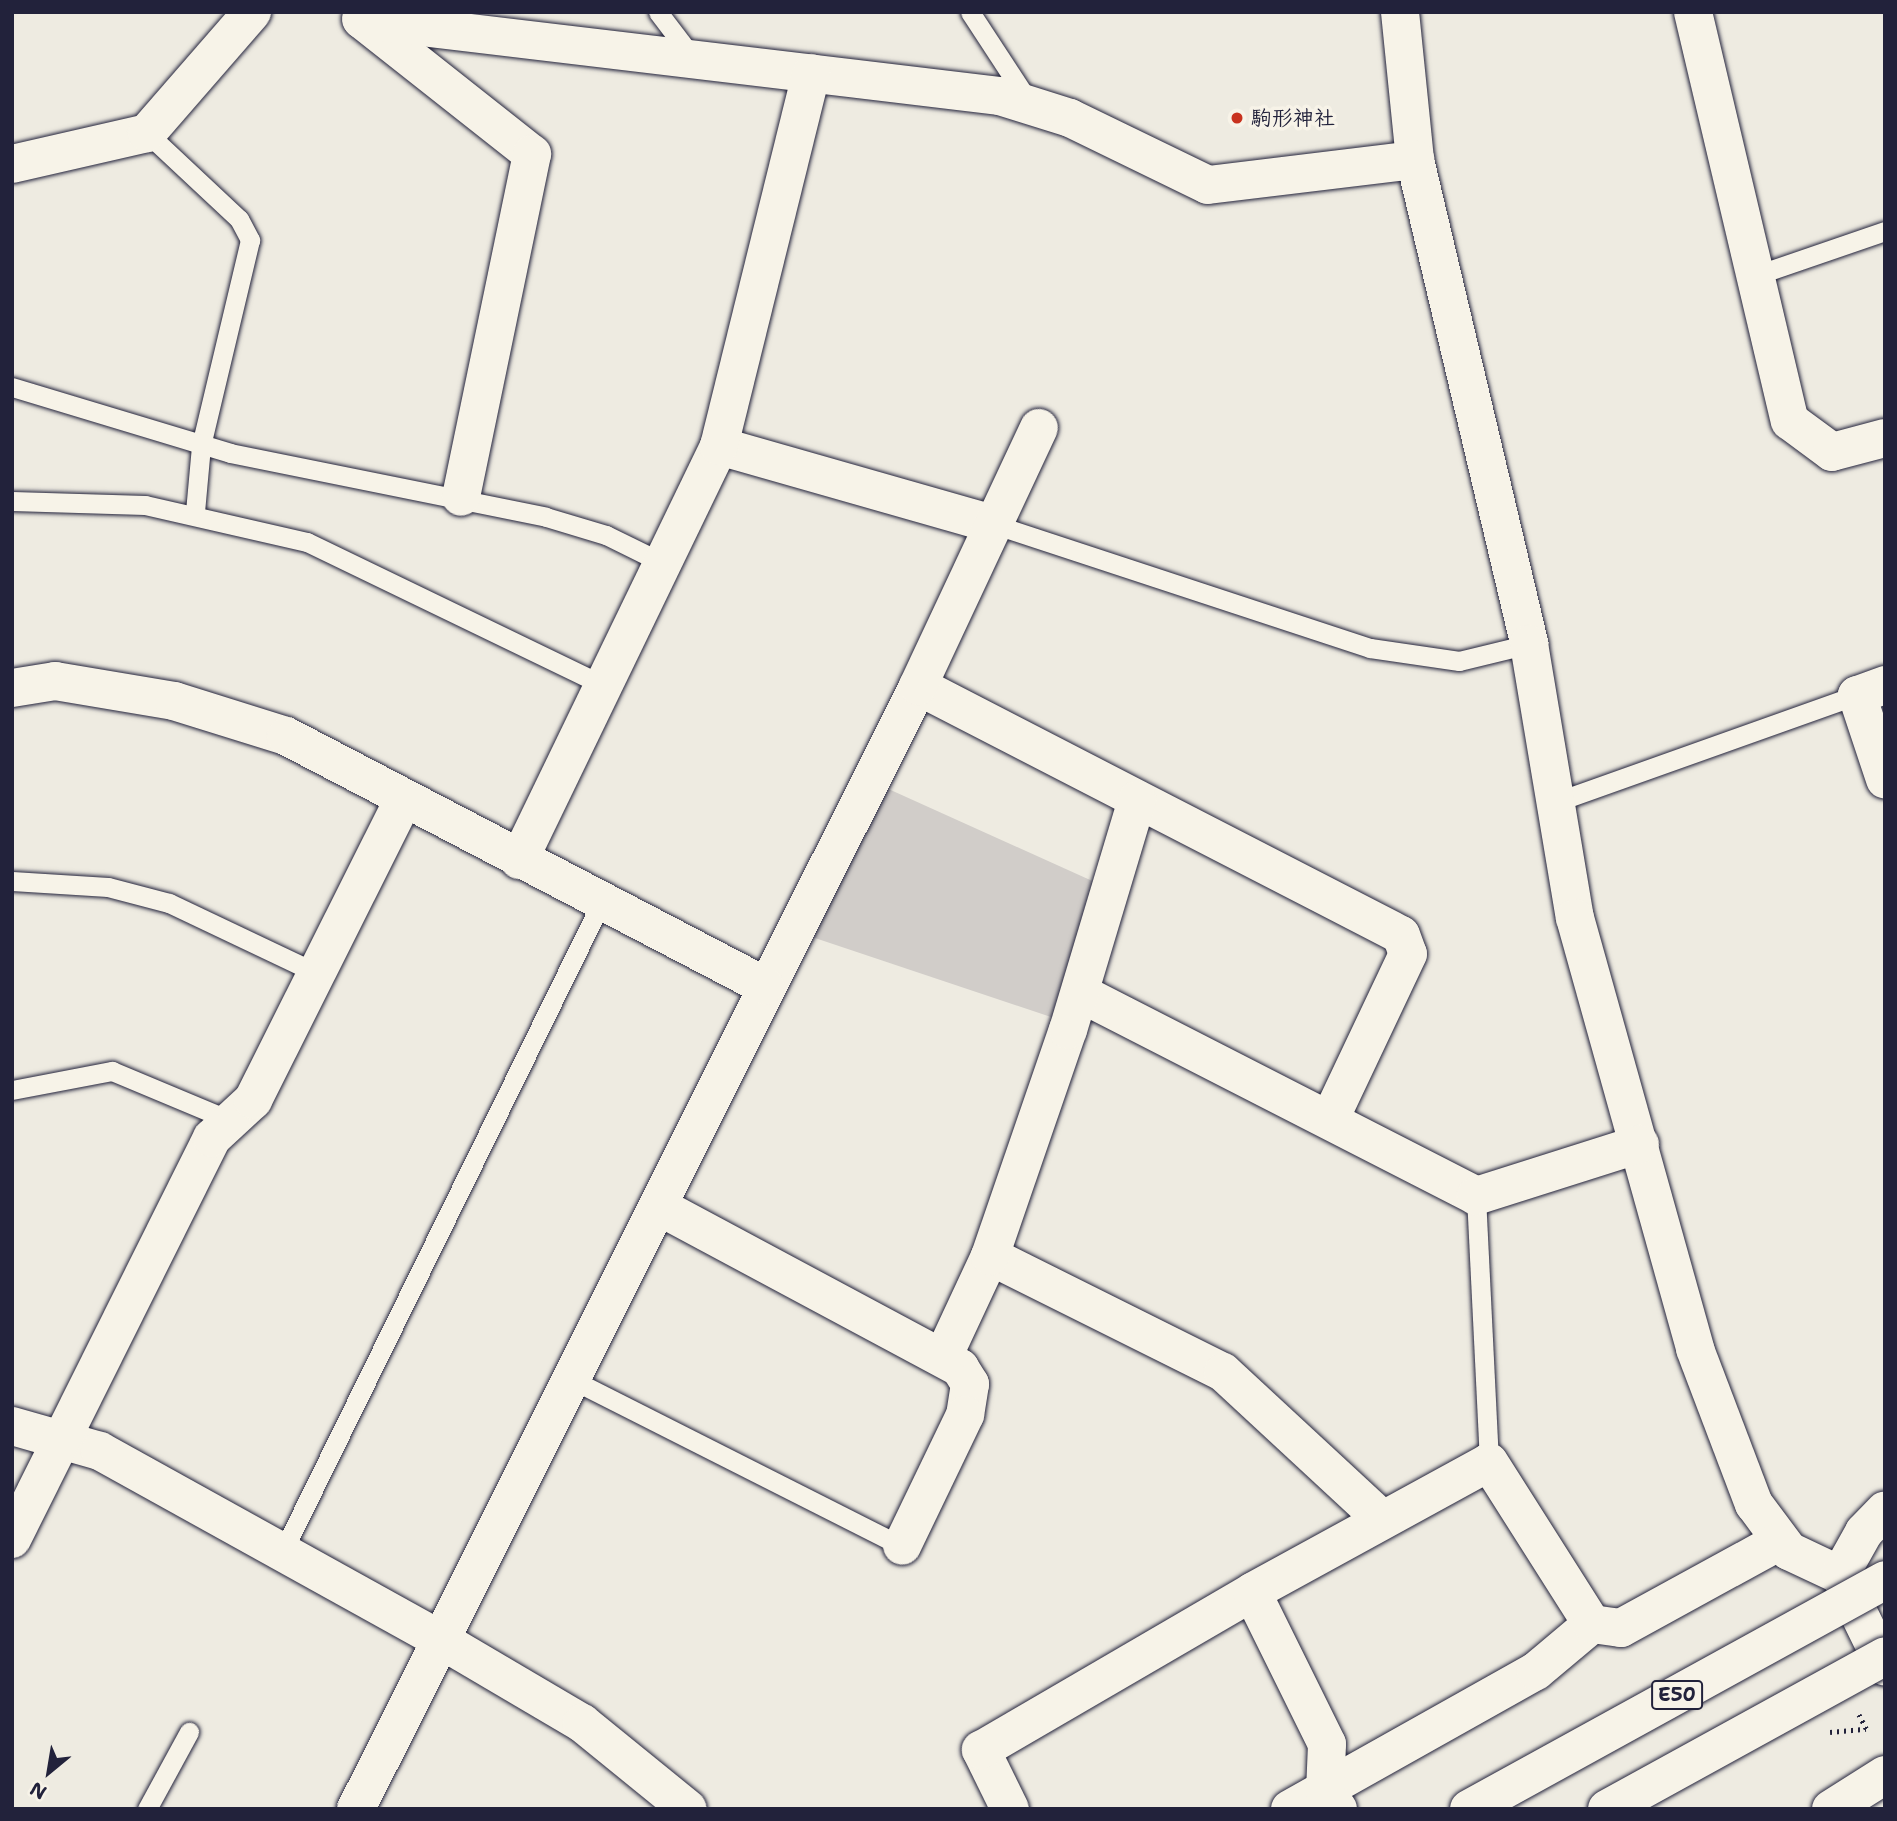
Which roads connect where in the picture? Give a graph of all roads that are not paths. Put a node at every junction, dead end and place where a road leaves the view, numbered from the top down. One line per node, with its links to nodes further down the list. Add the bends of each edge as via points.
1 (252, 12): 10 (main road)
2 (658, 12): 7 (lane)
3 (970, 12): 9 (lane)
4 (1400, 12): 11 (main road)
5 (1693, 12): 14 (main road)
6 (358, 16): 7 (main road); 20 (main road, via 532,154)
7 (694, 59): 8 (main road)
8 (811, 73): 9 (main road, via 1000,96); 19 (main road)
9 (1031, 106): 11 (main road, via 1208,185)
10 (147, 132): 12 (main road); 18 (lane, via 239,219 250,240)
11 (1415, 160): 25 (main road)
12 (12, 164)
13 (1885, 231): 14 (lane)
14 (1757, 275): 17 (main road, via 1794,430 1832,452)
15 (12, 387): 18 (lane)
16 (1039, 428): 23 (main road)
17 (1885, 438)
18 (201, 446): 20 (lane); 22 (lane)
19 (719, 446): 23 (main road); 24 (main road)
20 (461, 497): 24 (lane, via 606,535)
21 (12, 501): 22 (lane, via 88,499)
22 (195, 512): 26 (lane, via 307,542)
23 (990, 523): 25 (lane, via 1370,648 1459,661); 27 (main road)
24 (665, 564): 26 (main road)
25 (1529, 644): 33 (main road)
26 (605, 686): 34 (main road)
27 (918, 686): 32 (main road); 38 (main road)
28 (12, 688): 31 (main road, via 55,681 174,701 286,736)
29 (1871, 690): 30 (main road); 33 (lane)
30 (1885, 779)
31 (403, 800): 34 (main road); 37 (main road)
32 (1137, 800): 39 (main road); 41 (main road, via 1401,935 1408,954)
33 (1556, 802): 43 (main road, via 1575,918)
34 (519, 860): 36 (main road)
35 (12, 881): 37 (lane, via 81,883 169,902)
36 (600, 905): 38 (main road); 57 (lane)
37 (314, 972): 42 (main road, via 253,1100)
38 (765, 986): 45 (main road)
39 (1080, 993): 41 (main road); 46 (main road)
40 (12, 1090): 42 (lane, via 112,1070)
41 (1331, 1117): 44 (main road)
42 (229, 1120): 50 (main road, via 212,1138 79,1407)
43 (1640, 1144): 44 (main road); 55 (main road, via 1695,1349 1733,1461)
44 (1476, 1196): 51 (lane)
45 (658, 1206): 47 (main road); 48 (main road)
46 (990, 1256): 47 (main road); 53 (main road, via 1223,1372)
47 (943, 1357): 56 (main road, via 960,1368 970,1398)
48 (573, 1380): 56 (lane); 62 (main road)
49 (12, 1426): 50 (main road)
50 (60, 1434): 54 (main road); 57 (main road)
51 (1489, 1462): 53 (main road); 61 (main road)
52 (1885, 1510): 58 (main road, via 1864,1532)
53 (1382, 1519): 60 (main road)
54 (12, 1539)
55 (1777, 1542): 58 (main road); 61 (main road, via 1621,1628)
56 (902, 1546)
57 (282, 1553): 62 (main road)
58 (1840, 1575): 64 (main road)
59 (1885, 1580): 73 (main road, E50, bridge)
60 (1252, 1592): 67 (main road, via 1327,1744); 71 (main road, via 981,1750)
61 (1592, 1624): 67 (main road, via 1536,1671)
62 (441, 1640): 69 (main road); 70 (main road, via 582,1723)
63 (1885, 1656): 74 (main road, bridge)
64 (1885, 1667)
65 (188, 1732): 68 (lane)
66 (1885, 1775): 75 (main road)
67 (1331, 1800): 72 (main road)
68 (147, 1809)
69 (356, 1809)
70 (688, 1809)
71 (1010, 1809)
72 (1290, 1809)
73 (1469, 1809)
74 (1607, 1809)
75 (1831, 1809)

